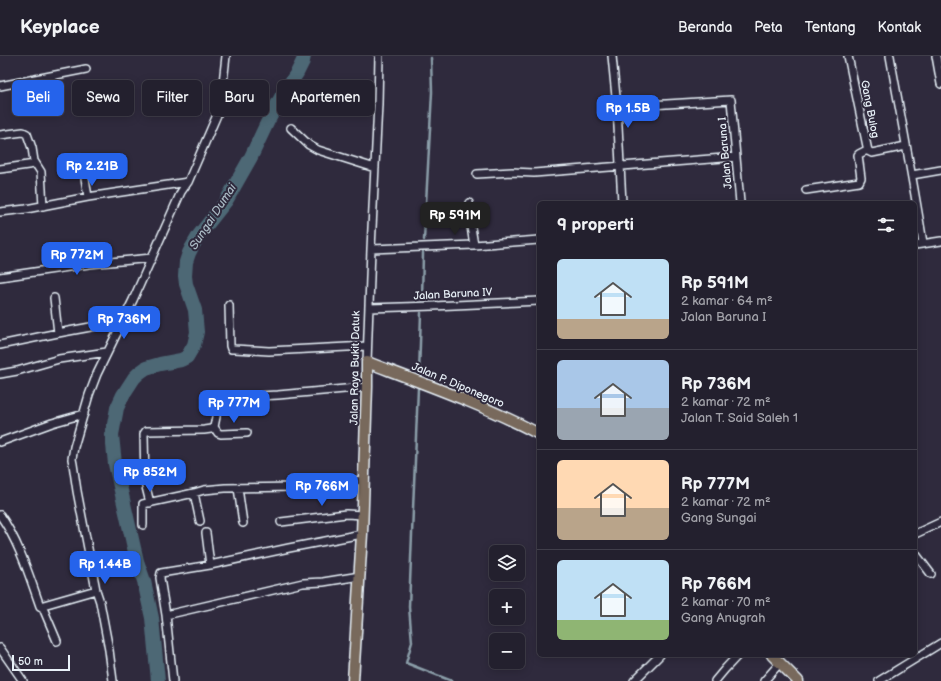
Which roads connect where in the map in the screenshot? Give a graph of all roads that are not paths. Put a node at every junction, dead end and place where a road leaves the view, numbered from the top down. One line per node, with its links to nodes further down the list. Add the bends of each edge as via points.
1 (226, 56): 24 (street, via 217,114)
2 (379, 56): 19 (street, Jalan Raya Bukit Datuk)
3 (612, 56): 10 (street)
4 (848, 56): 14 (street, Gang Bulog)
5 (890, 56): 13 (street)
6 (936, 56): 8 (street)
7 (86, 69): 9 (street)
8 (941, 84)
9 (0, 86)
10 (617, 107): 15 (street, Jalan Baruna I, via 731,100); 18 (street)
11 (291, 128): 19 (street, via 318,150)
12 (0, 135): 17 (street, via 23,132 27,134)
13 (906, 146): 14 (street, Gang Bulog, via 872,153); 23 (street)
14 (867, 150): 25 (street, via 858,155 861,178 859,182)
15 (736, 157): 18 (street); 28 (street, Jalan Baruna I)
16 (78, 158): 26 (street, via 84,173)
17 (35, 164): 20 (street); 31 (street, via 41,172)
18 (620, 166): 22 (street, via 534,173); 27 (street)
19 (375, 168): 39 (street, Jalan Raya Bukit Datuk)
20 (0, 169)
21 (941, 170): 23 (street)
22 (477, 174)
23 (912, 175): 29 (street)
24 (188, 182): 26 (street); 40 (street, via 181,192)
25 (806, 190)
26 (88, 197): 31 (street)
27 (622, 201)
28 (740, 201)
29 (916, 201)
30 (469, 203): 38 (street)
31 (43, 206): 33 (street)
32 (917, 206): 36 (street)
33 (0, 212)
34 (537, 240): 38 (street)
35 (941, 241): 36 (street)
36 (923, 243): 37 (street)
37 (917, 244)
38 (474, 245): 39 (street)
39 (371, 249): 45 (street, Jalan Raya Bukit Datuk)
40 (152, 258): 41 (street); 46 (street)
41 (0, 277)
42 (54, 298): 47 (street)
43 (537, 301): 45 (street, Jalan Baruna IV)
44 (229, 305): 49 (street, via 230,346 234,349 269,351)
45 (369, 308): 49 (street, Jalan Raya Bukit Datuk)
46 (123, 321): 47 (street); 50 (street)
47 (58, 333): 48 (street)
48 (0, 346)
49 (367, 346): 51 (street, Jalan Raya Bukit Datuk)
50 (108, 352): 52 (street, via 59,359); 54 (street, via 89,395)
51 (367, 362): 53 (main road, Jalan Raya Bukit Datuk); 57 (main road, Jalan P. Diponegoro, via 432,386)
52 (0, 374)
53 (367, 387): 55 (street, via 220,398 217,400); 59 (main road, Jalan Raya Bukit Datuk)
54 (84, 414): 58 (street); 77 (street, via 72,459)
55 (214, 427): 56 (street, via 221,434); 62 (street, via 204,430 146,431 145,483)
56 (247, 433)
57 (537, 433)
58 (0, 442)
59 (365, 480): 60 (street, via 295,488); 63 (main road, Jalan Raya Bukit Datuk)
60 (238, 488): 61 (street); 68 (street)
61 (194, 493): 62 (street); 65 (street)
62 (150, 503): 69 (street, via 143,504)
63 (363, 514): 66 (street); 72 (main road, Jalan Raya Bukit Datuk)
64 (0, 515): 78 (street, via 11,532 27,568)
65 (200, 521)
66 (281, 522)
67 (941, 522): 71 (street)
68 (243, 523)
69 (143, 525)
70 (206, 533): 74 (street)
71 (917, 533)
72 (362, 534): 74 (street); 76 (main road, Jalan Raya Bukit Datuk)
73 (917, 556): 75 (street)
74 (210, 565): 79 (street, via 160,575)
75 (931, 574)
76 (360, 576): 79 (street, via 303,583); 90 (main road, Jalan Raya Bukit Datuk)
77 (96, 590): 78 (street); 88 (street)
78 (40, 606): 80 (street)
79 (166, 615): 89 (street)
80 (57, 641)
81 (941, 643): 95 (street)
82 (0, 648): 87 (street)
83 (658, 657): 91 (street)
84 (736, 657): 92 (street)
85 (774, 657): 86 (main road)
86 (780, 662): 93 (street); 94 (main road)
87 (23, 681)
88 (113, 681)
89 (173, 681)
90 (353, 681)
91 (634, 681)
92 (716, 681)
93 (764, 681)
94 (798, 681)
95 (879, 681)

